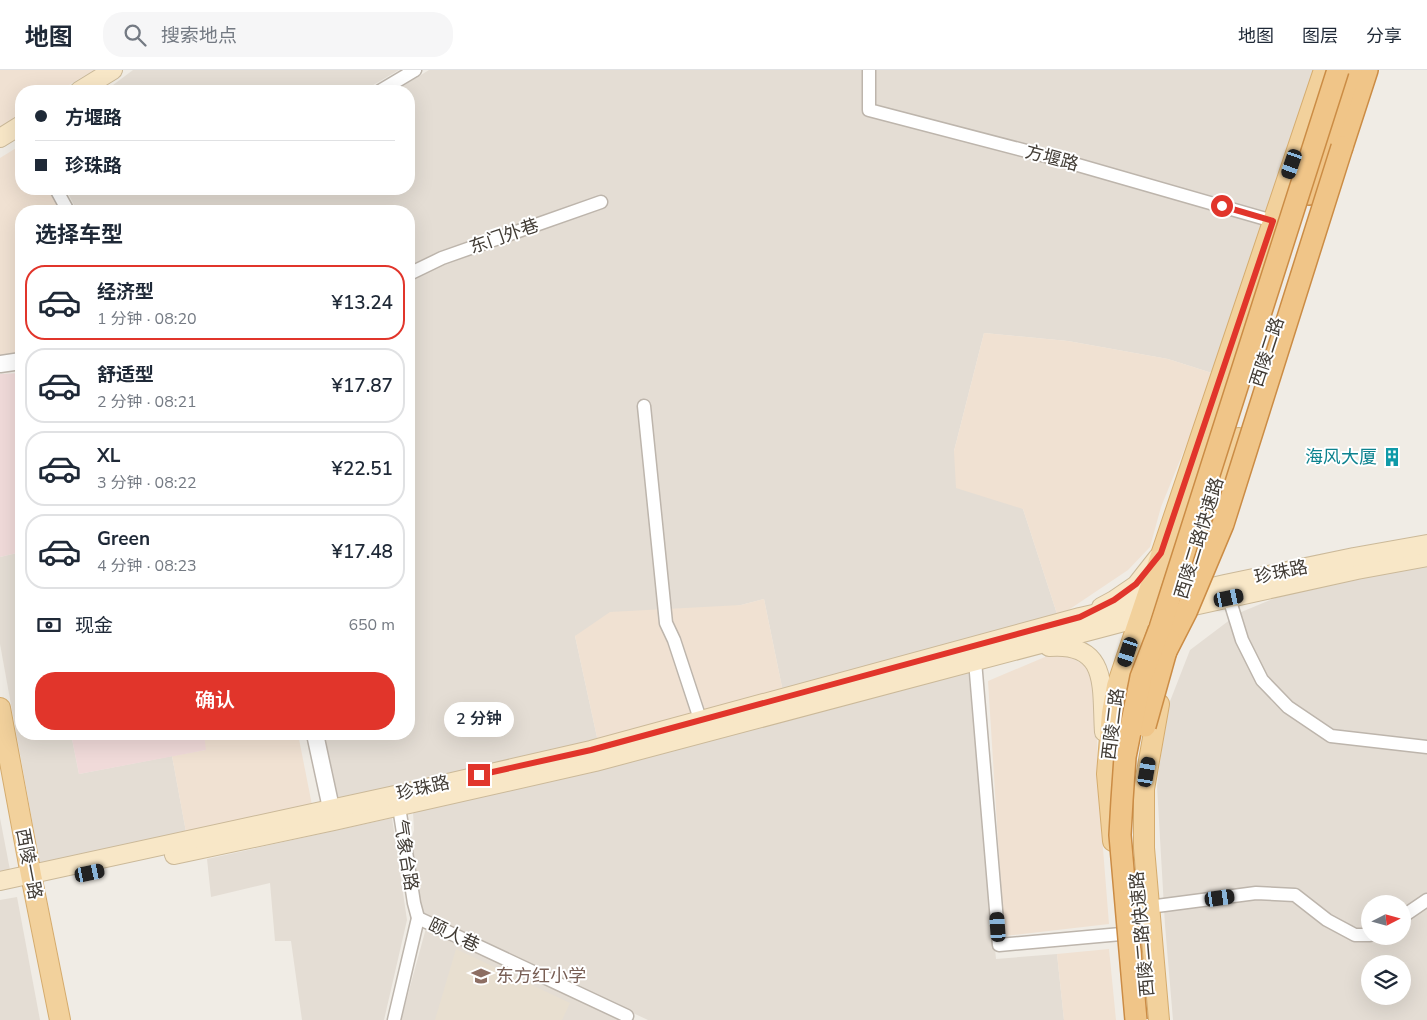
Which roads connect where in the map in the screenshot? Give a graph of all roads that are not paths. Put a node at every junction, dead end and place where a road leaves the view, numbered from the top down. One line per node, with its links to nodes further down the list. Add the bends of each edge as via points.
1 (113, 70): 9 (main road)
2 (415, 70): 10 (street)
3 (869, 70): 14 (street, 方堰路, via 869,110 1057,159)
4 (1324, 70): 14 (main road, 西陵二路)
5 (1338, 70): 51 (highway, 西陵二路快速路, bridge, via 1160,628 1141,677 1125,757 1120,836)
6 (1351, 70): 27 (highway, 西陵二路快速路, bridge, via 1248,374)
7 (1359, 70): 23 (main road, 西陵二路)
8 (1367, 70): 27 (highway, bridge, via 1224,524)
9 (89, 85)
10 (390, 85)
11 (15, 129): 12 (main road)
12 (0, 138)
13 (602, 202): 15 (street, 东门外巷, via 451,255)
14 (1273, 221): 20 (main road, 西陵二路)
15 (415, 271)
16 (15, 363): 17 (street)
17 (0, 364)
18 (644, 406): 30 (street, via 666,623)
19 (1427, 544): 23 (main road, 珍珠路, via 1354,557)
20 (1161, 553): 24 (main road, 西陵二路); 25 (main road, via 1136,584 1114,600)
21 (1427, 557): 22 (main road, 珍珠路)
22 (1229, 598): 23 (main road, 珍珠路); 32 (street, via 1242,640 1262,680 1288,707 1331,736)
23 (1187, 600): 24 (main road, 珍珠路); 41 (main road, 西陵二路, via 1161,690 1144,789 1144,848)
24 (1142, 610): 25 (main road, 珍珠路); 26 (main road, 珍珠路); 34 (main road, 西陵二路, via 1117,686)
25 (1080, 617): 30 (main road, 珍珠路)
26 (1004, 653): 28 (main road, 珍珠路); 34 (main road, via 1059,646 1080,650 1095,662 1101,687)
27 (1164, 655): 52 (highway, 西陵二路快速路, bridge, via 1145,725 1133,799 1135,863)
28 (975, 660): 35 (main road, 珍珠路, via 595,762); 44 (street, via 999,945)
29 (0, 708): 38 (main road, 西陵一路)
30 (700, 719): 36 (main road, 珍珠路, via 591,750)
31 (316, 740): 36 (street)
32 (1427, 747)
33 (0, 764): 38 (main road, 西陵一路)
34 (1107, 774): 44 (main road, 西陵二路)
35 (399, 807): 38 (main road, 珍珠路); 43 (street, 气象台路)
36 (331, 808): 38 (main road, 珍珠路)
37 (0, 881): 38 (main road, 珍珠路)
38 (28, 881): 39 (main road, 珍珠路); 47 (main road, 西陵一路); 48 (main road, 西陵一路)
39 (0, 891)
40 (1427, 900): 42 (street)
41 (1150, 907): 45 (street, via 1256,893 1295,895 1327,920 1355,935); 53 (main road, 西陵二路)
42 (1411, 911)
43 (418, 918): 46 (street, 颐人巷); 49 (street, 气象台路)
44 (1121, 934): 50 (main road, 西陵二路)
45 (1361, 935)
46 (627, 1016)
47 (51, 1020)
48 (60, 1020)
49 (394, 1020)
50 (1128, 1020)
51 (1136, 1020)
52 (1150, 1020)
53 (1159, 1020)

